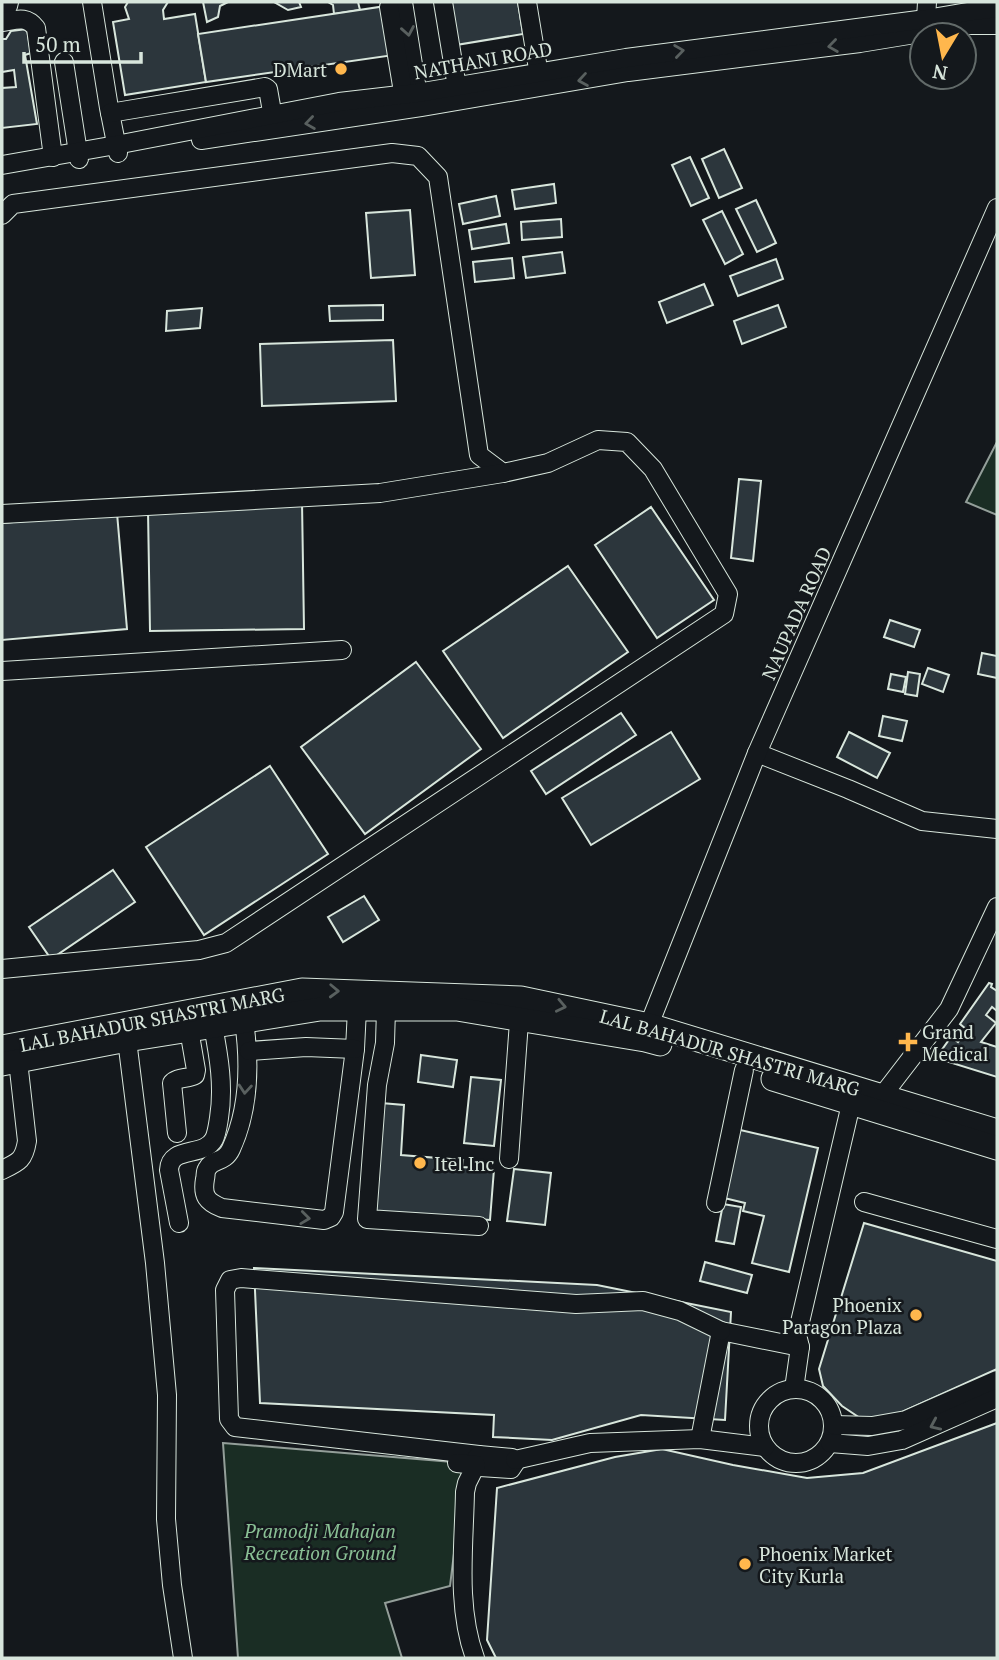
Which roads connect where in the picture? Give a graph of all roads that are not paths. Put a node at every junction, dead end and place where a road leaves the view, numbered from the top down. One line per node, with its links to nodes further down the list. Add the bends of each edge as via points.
1 (9, 2): 7 (street)
2 (92, 2): 19 (street)
3 (443, 2): 17 (street)
4 (527, 2): 16 (street)
5 (398, 4): 18 (street)
6 (997, 8): 9 (street, NATHANI ROAD)
7 (2, 9)
8 (927, 11): 10 (street, NATHANI ROAD); 13 (street, NATHANI ROAD)
9 (973, 13): 10 (street, NATHANI ROAD); 12 (street, NATHANI ROAD)
10 (946, 16): 13 (street, NATHANI ROAD)
11 (2, 22): 23 (street, via 23,19 36,28)
12 (997, 25)
13 (859, 35): 16 (street, NATHANI ROAD)
14 (64, 62): 22 (street)
15 (91, 69): 21 (street)
16 (540, 79): 17 (street, NATHANI ROAD)
17 (462, 91): 18 (street, NATHANI ROAD)
18 (412, 101): 20 (street, NATHANI ROAD)
19 (110, 113): 20 (street, via 265,87); 21 (street)
20 (273, 121): 21 (street, NATHANI ROAD)
21 (112, 150): 22 (street, NATHANI ROAD)
22 (79, 156): 23 (street, NATHANI ROAD); 25 (street, NATHANI ROAD)
23 (53, 157): 24 (street, NATHANI ROAD)
24 (2, 165)
25 (2, 172)
26 (997, 208): 32 (street, NAUPADA ROAD)
27 (2, 215): 28 (street, via 13,204 26,202 392,153 418,156 438,177 479,455)
28 (503, 473): 29 (street, via 380,493); 35 (street, via 548,463 598,440 627,442 653,469 729,594 724,614 226,943 199,950)
29 (2, 514)
30 (342, 650): 31 (street)
31 (2, 671)
32 (757, 753): 33 (street, via 922,821); 44 (street, NAUPADA ROAD)
33 (997, 829)
34 (997, 906): 49 (street, via 948,1009)
35 (2, 969)
36 (305, 1001): 37 (main road, LAL BAHADUR SHASTRI MARG, via 320,1009); 38 (main road, LAL BAHADUR SHASTRI MARG, one-way to 38); 40 (main road, LAL BAHADUR SHASTRI MARG); 41 (main road, LAL BAHADUR SHASTRI MARG)
37 (357, 1009): 39 (main road, LAL BAHADUR SHASTRI MARG); 45 (street)
38 (520, 1009): 39 (main road, LAL BAHADUR SHASTRI MARG, via 457,1009); 44 (main road, LAL BAHADUR SHASTRI MARG); 54 (street)
39 (386, 1018): 59 (street, via 367,1219)
40 (188, 1021): 42 (main road, LAL BAHADUR SHASTRI MARG); 43 (main road, LAL BAHADUR SHASTRI MARG); 52 (street, via 196,1070 195,1075 172,1083)
41 (244, 1021): 42 (main road, LAL BAHADUR SHASTRI MARG); 46 (street)
42 (213, 1026): 58 (street, via 222,1099 217,1128 209,1145 178,1155 169,1163)
43 (125, 1032): 47 (main road, LAL BAHADUR SHASTRI MARG); 72 (street, via 167,1395 166,1520)
44 (647, 1033): 48 (main road, LAL BAHADUR SHASTRI MARG); 49 (main road, LAL BAHADUR SHASTRI MARG)
45 (355, 1049): 46 (street); 46 (street, one-way to 45, via 241,1120 226,1158 207,1169 205,1195 222,1208 324,1220 334,1212)
46 (248, 1051)
47 (7, 1057): 55 (street, via 27,1140 18,1163)
48 (744, 1070): 50 (main road, LAL BAHADUR SHASTRI MARG); 57 (street)
49 (883, 1096): 51 (main road, LAL BAHADUR SHASTRI MARG)
50 (856, 1105): 53 (main road, LAL BAHADUR SHASTRI MARG); 62 (street, via 807,1337)
51 (997, 1131)
52 (177, 1133)
53 (997, 1148)
54 (509, 1159)
55 (2, 1170)
56 (864, 1202): 60 (street)
57 (716, 1203)
58 (179, 1223)
59 (479, 1226)
60 (997, 1240)
61 (721, 1331): 62 (street); 67 (street); 71 (street, via 680,1311 643,1301 576,1304 230,1280 225,1290 229,1419 235,1427)
62 (800, 1347): 64 (street)
63 (997, 1380): 66 (street, via 906,1420 872,1426)
64 (794, 1389): 66 (street, via 819,1396); 69 (street, via 776,1395 762,1410 760,1435)
65 (997, 1398): 68 (street, one-way to 68, via 902,1440 868,1446)
66 (834, 1425): 68 (street)
67 (700, 1439): 69 (street); 71 (street, via 590,1443 515,1460)
68 (830, 1443): 69 (street, via 815,1459 793,1464)
69 (765, 1447)
70 (341, 1451): 71 (street)
71 (478, 1460): 73 (street, via 465,1492 463,1568 464,1616)
72 (183, 1658)
73 (475, 1658)

